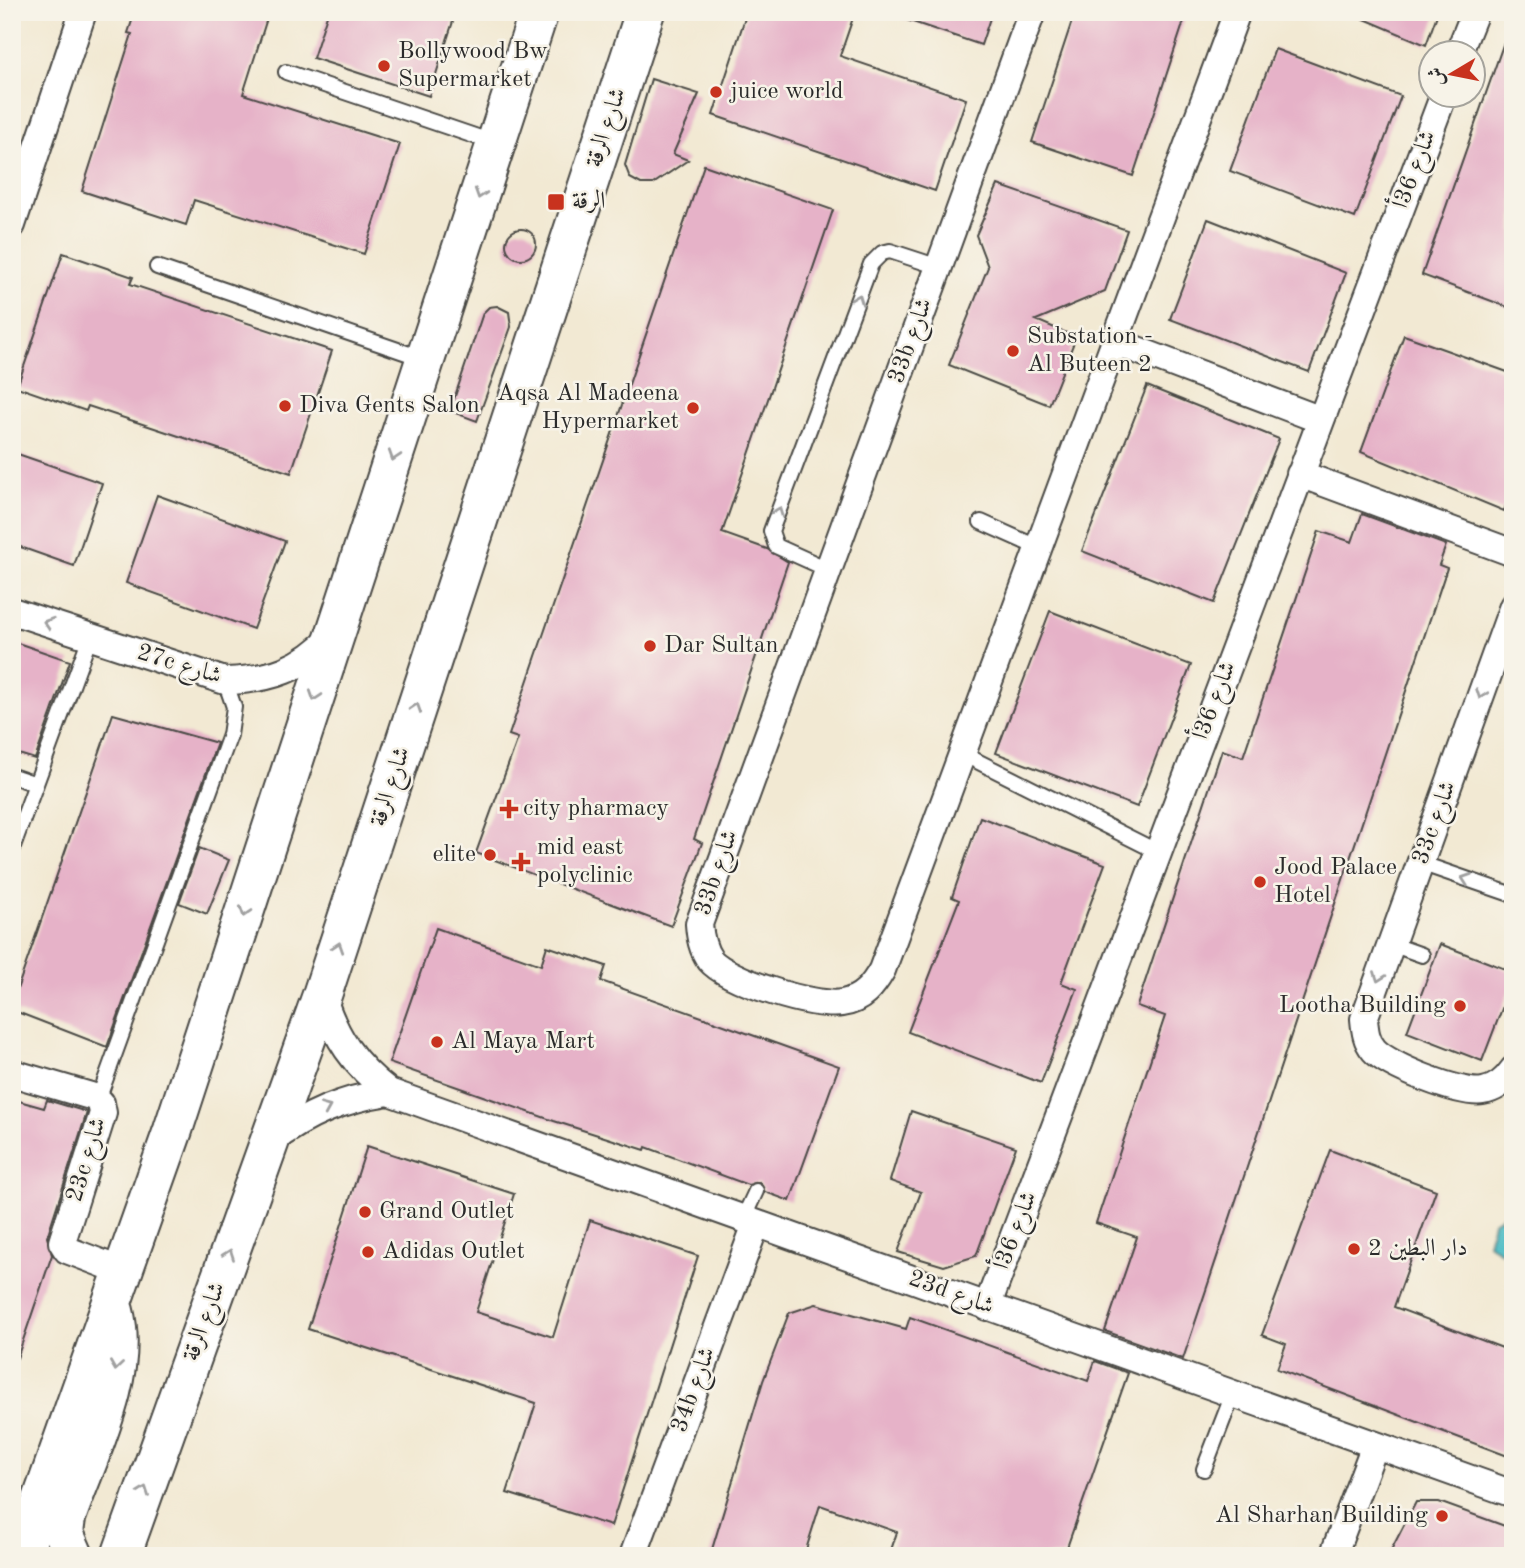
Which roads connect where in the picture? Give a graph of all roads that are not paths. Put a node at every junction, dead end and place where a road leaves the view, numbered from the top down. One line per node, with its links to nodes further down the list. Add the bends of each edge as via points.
1 (83, 12): 11 (street)
2 (539, 12): 10 (street)
3 (645, 12): 36 (street, شارع الرقة, one-way to 3)
4 (1032, 12): 13 (street, 33b شارع)
5 (1237, 12): 14 (street, 33b شارع)
6 (1475, 12): 7 (street)
7 (1465, 38)
8 (286, 72): 10 (lane)
9 (1439, 108): 16 (street, شارع 36أ)
10 (496, 144): 15 (street, one-way to 15)
11 (14, 215)
12 (157, 267): 15 (lane)
13 (939, 267): 21 (street, 33b شارع); 21 (lane, one-way to 13, via 776,546 774,523 871,264 890,251)
14 (1116, 342): 16 (street); 19 (street, 33b شارع)
15 (425, 359): 24 (street, one-way to 24)
16 (1321, 420): 17 (street, شارع 36أ)
17 (1300, 474): 20 (street); 31 (street, شارع 36أ)
18 (981, 522): 19 (lane)
19 (1039, 548): 27 (street, 33b شارع)
20 (1513, 553)
21 (827, 569): 27 (street, 33b شارع, via 703,906 700,933 709,959 740,979 811,1001 845,1003 861,996 882,970)
22 (1513, 606): 32 (street, 33c شارع, one-way to 32)
23 (12, 611): 25 (street, 27c شارع, one-way to 23)
24 (336, 632): 26 (street, 27c شارع, via 314,655 287,671 257,680); 44 (street, one-way to 44, via 173,1130)
25 (90, 637): 26 (street, 27c شارع); 29 (lane)
26 (225, 681): 40 (lane, via 234,707 230,735)
27 (963, 754): 31 (lane)
28 (12, 776): 29 (lane)
29 (36, 784): 30 (lane)
30 (12, 849)
31 (1158, 852): 45 (street, شارع 36أ)
32 (1420, 863): 33 (lane, one-way to 32); 34 (street, 33c شارع)
33 (1513, 895)
34 (1391, 944): 35 (lane); 37 (street, 33c شارع, one-way to 37, via 1364,1019 1366,1034 1377,1052 1395,1064 1471,1091 1497,1086)
35 (1422, 955)
36 (322, 995): 39 (street, 23d شارع, via 345,1050); 41 (street, شارع الرقة)
37 (1513, 1070)
38 (12, 1073): 40 (street, 23c شارع)
39 (389, 1092): 41 (street, 23d شارع, one-way to 39, via 325,1108); 43 (street, 23d شارع)
40 (98, 1100): 44 (street, 23c شارع, via 103,1113 62,1242 66,1250)
41 (270, 1142): 53 (street, شارع الرقة, one-way to 41)
42 (756, 1191): 43 (lane)
43 (749, 1222): 45 (street, 23d شارع); 54 (street, 34b شارع)
44 (116, 1285): 51 (street); 52 (street, one-way to 52, via 118,1361 114,1382 66,1518 64,1533)
45 (988, 1307): 46 (street, 23d شارع)
46 (1233, 1394): 47 (street, 23d شارع); 48 (lane)
47 (1375, 1445): 49 (street, 23d شارع); 55 (street)
48 (1204, 1469)
49 (1513, 1494)
50 (12, 1526): 51 (street)
51 (21, 1556)
52 (74, 1556)
53 (121, 1556)
54 (633, 1556)
55 (1333, 1556)

